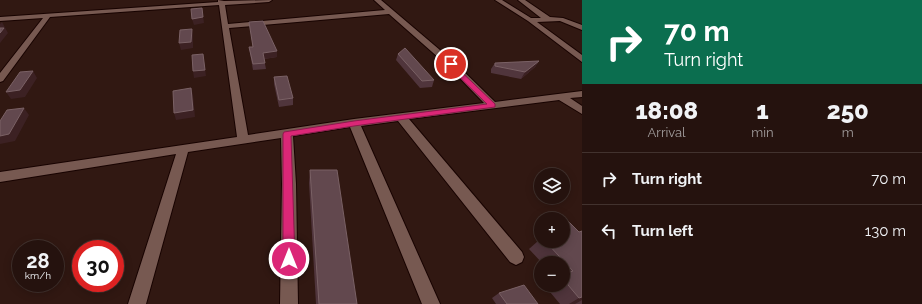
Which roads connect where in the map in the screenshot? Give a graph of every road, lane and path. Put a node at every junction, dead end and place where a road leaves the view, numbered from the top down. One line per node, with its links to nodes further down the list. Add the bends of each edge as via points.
1 (269, 0): 5 (street)
2 (377, 0): 6 (street)
3 (498, 0): 9 (street)
4 (522, 0): 10 (street)
5 (221, 2): 7 (street); 11 (street)
6 (391, 12): 11 (street); 17 (street, via 451,64)
7 (48, 16): 8 (street); 14 (street)
8 (0, 19)
9 (530, 20): 10 (street); 13 (street)
10 (549, 20): 12 (street, via 564,20)
11 (225, 26): 22 (street)
12 (582, 28)
13 (582, 59)
14 (0, 79)
15 (582, 94): 16 (street)
16 (561, 97): 17 (street); 18 (street)
17 (493, 106): 19 (street)
18 (582, 111)
19 (401, 117): 20 (street); 25 (street)
20 (354, 123): 21 (street); 28 (street)
21 (287, 134): 22 (street); 27 (street)
22 (243, 141): 23 (street)
23 (183, 150): 24 (street); 26 (street)
24 (0, 177)
25 (516, 257)
26 (137, 304)
27 (289, 304)
28 (431, 304)

